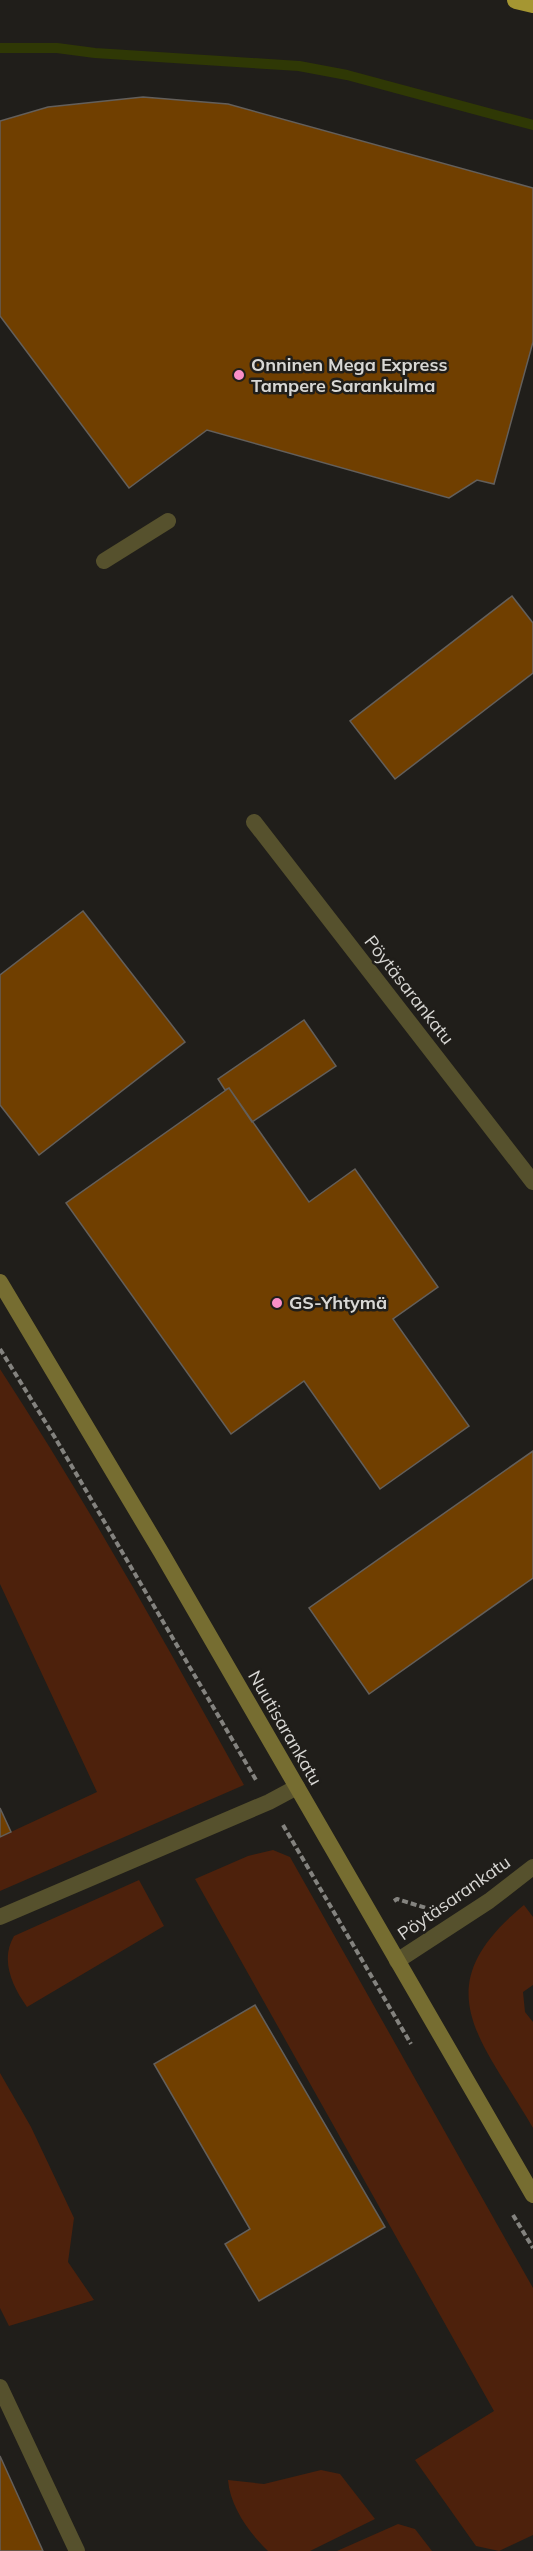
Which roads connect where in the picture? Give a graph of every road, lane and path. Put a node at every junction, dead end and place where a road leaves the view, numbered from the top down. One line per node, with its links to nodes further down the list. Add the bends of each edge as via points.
1 (516, 0): 2 (highway)
2 (533, 4)
3 (168, 521): 4 (street)
4 (104, 561)
5 (254, 822): 6 (street, Pöytäsarankatu)
6 (532, 1178)
7 (0, 1282): 8 (main road, Nuutisarankatu)
8 (297, 1787): 10 (street); 11 (main road, Nuutisarankatu)
9 (533, 1867): 11 (street, Pöytäsarankatu, via 489,1901)
10 (0, 1917)
11 (397, 1960): 12 (main road, Nuutisarankatu)
12 (533, 2195)
13 (0, 2387): 14 (street)
14 (77, 2551)

